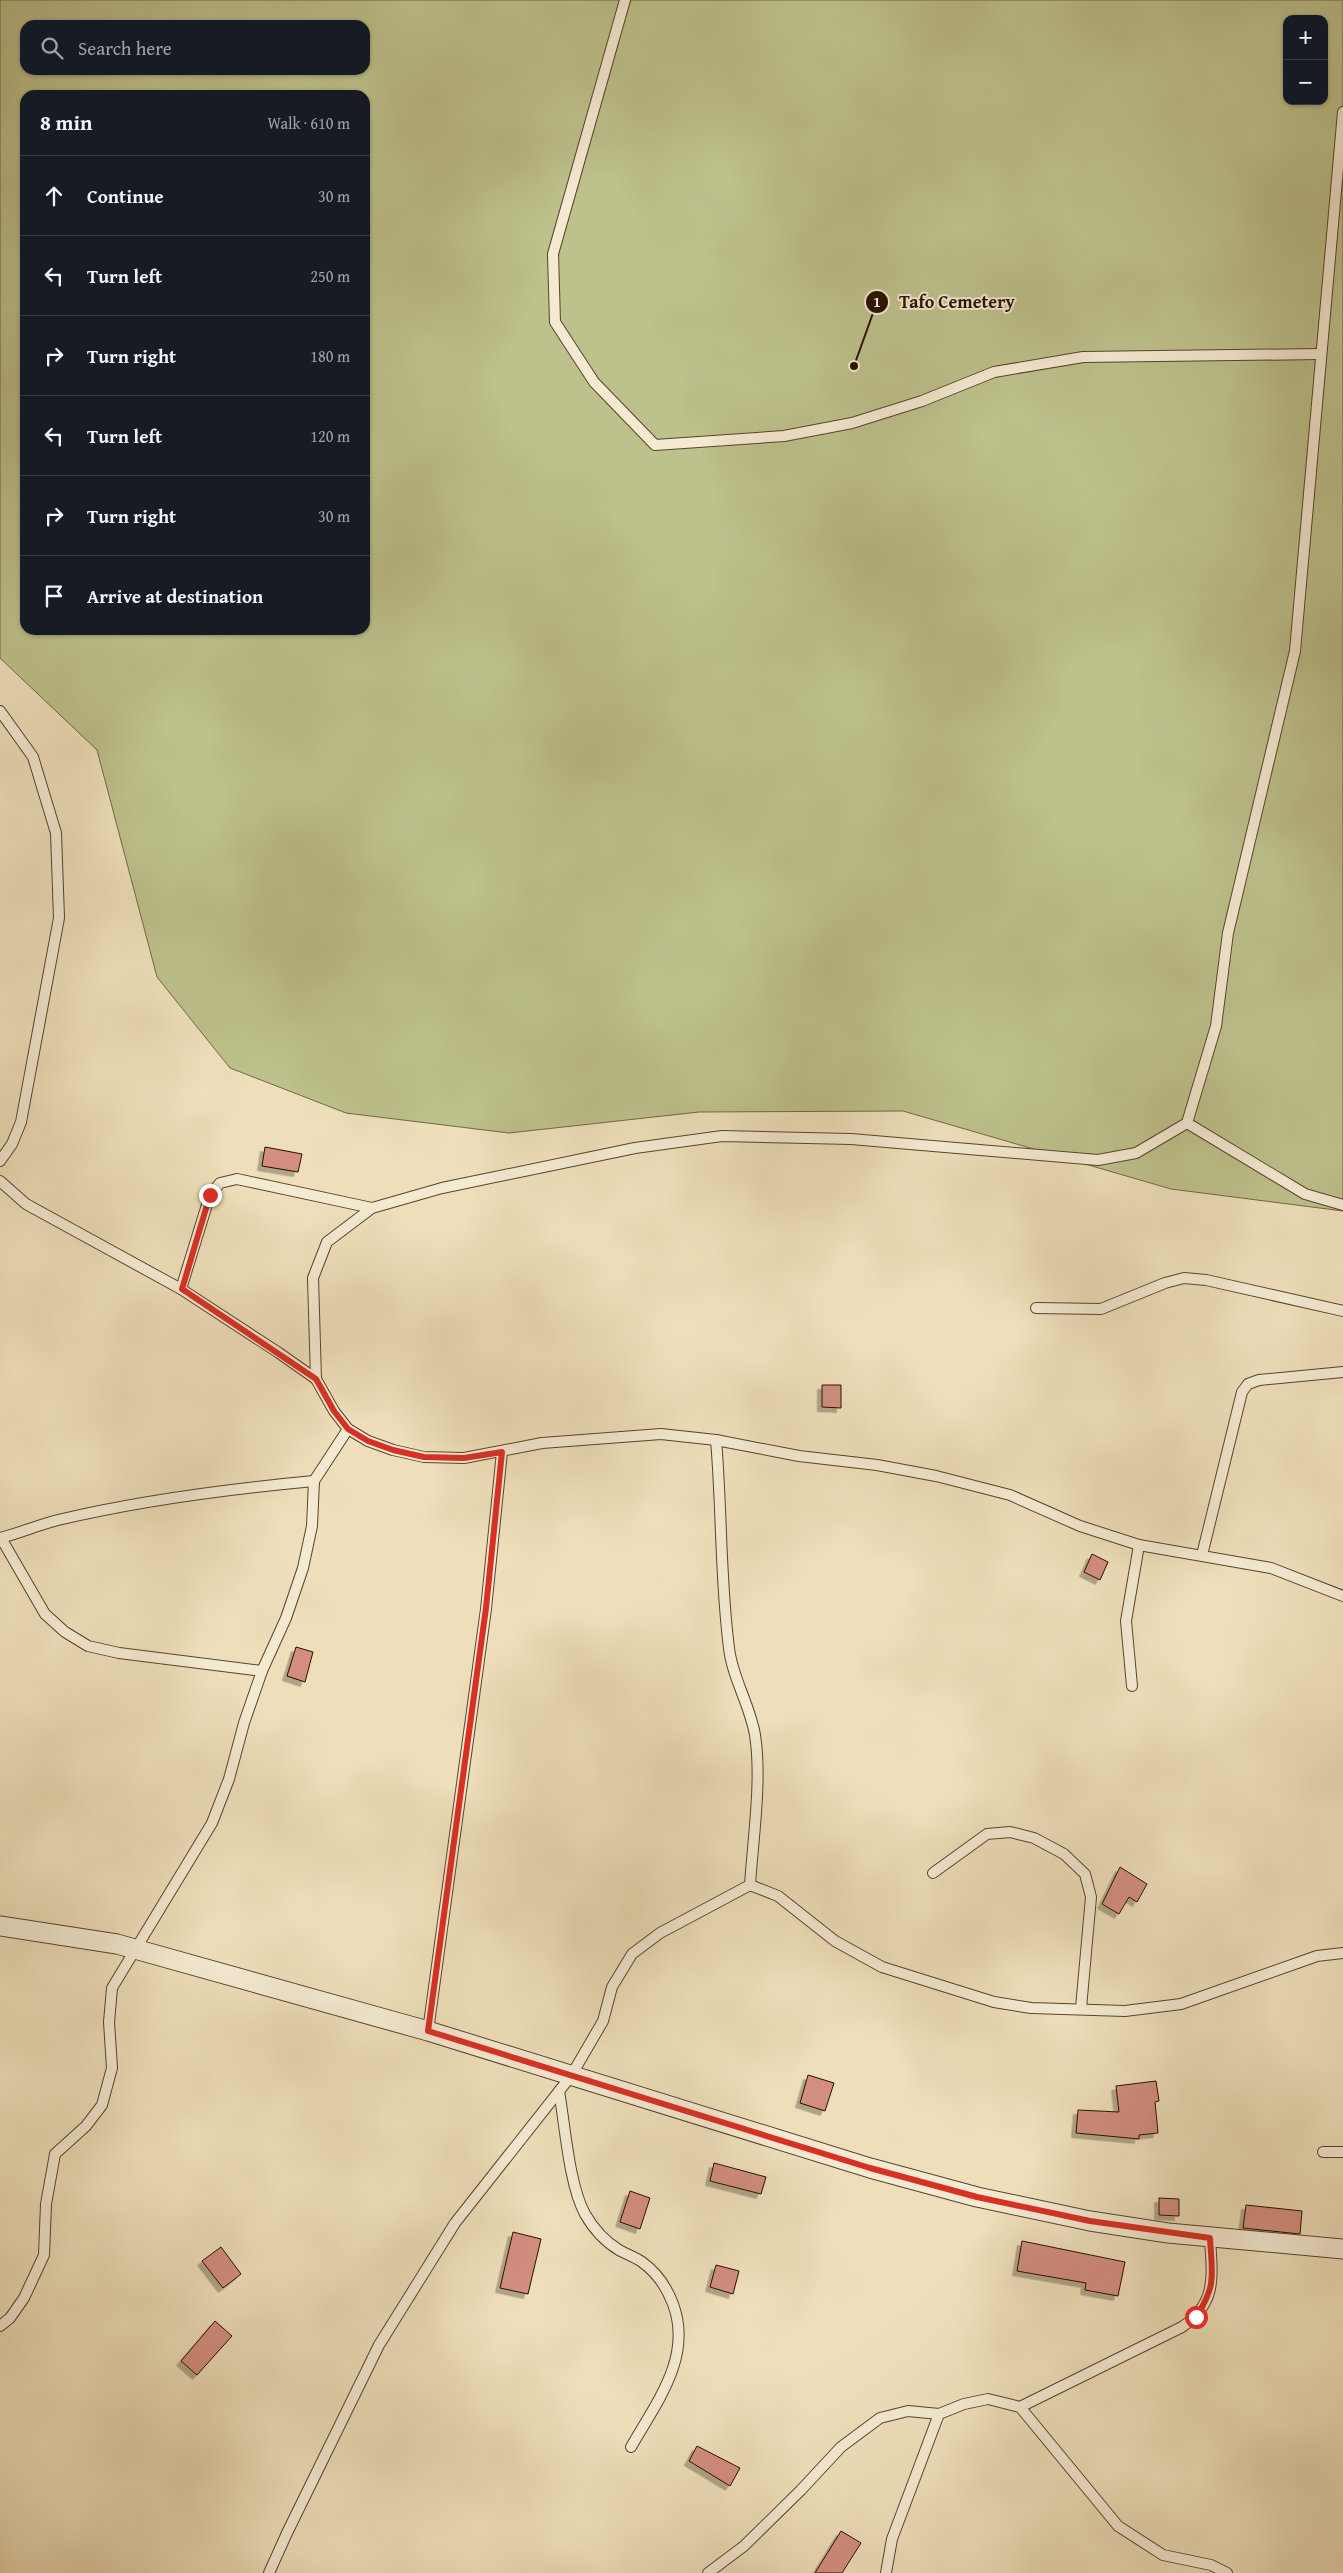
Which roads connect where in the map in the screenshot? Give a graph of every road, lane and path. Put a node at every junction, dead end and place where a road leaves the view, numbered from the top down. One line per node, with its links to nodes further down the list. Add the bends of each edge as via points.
1 (625, 0): 3 (lane, via 553,254 555,322 594,382 655,446 784,436 852,423 922,401 994,372 1083,357)
2 (1343, 112): 3 (lane)
3 (1320, 354): 5 (lane, via 1295,651 1228,933 1216,1026)
4 (0, 712): 6 (lane, via 33,757 56,833 59,918 21,1122 12,1144)
5 (1187, 1123): 8 (lane, via 1305,1194); 9 (lane, via 1136,1153 1098,1160 851,1139 722,1136 546,1164)
6 (0, 1160)
7 (0, 1181): 10 (lane, via 26,1204)
8 (1343, 1205)
9 (372, 1208): 10 (lane, via 237,1178 220,1184 210,1195); 14 (lane, via 327,1242 313,1278)
10 (182, 1289): 14 (lane)
11 (1036, 1308): 12 (lane, via 1101,1309 1184,1278)
12 (1343, 1310)
13 (1343, 1372): 21 (lane, via 1259,1380 1248,1384 1242,1392)
14 (316, 1379): 15 (lane)
15 (348, 1429): 17 (lane, via 368,1441 424,1457 464,1458); 18 (lane)
16 (716, 1440): 17 (lane, via 652,1435 542,1443); 20 (lane, via 776,1453 936,1476 1010,1495 1080,1526); 26 (lane, via 729,1650 755,1734 757,1760)
17 (502, 1452): 31 (lane, via 486,1608)
18 (314, 1481): 19 (lane, via 230,1489 140,1504 59,1520); 23 (lane, via 312,1526 303,1568 286,1618)
19 (1, 1538): 23 (lane, via 45,1614 88,1646 118,1653)
20 (1139, 1545): 21 (lane); 24 (lane, via 1126,1621)
21 (1202, 1555): 22 (lane, via 1271,1568)
22 (1343, 1596)
23 (262, 1671): 28 (lane, via 212,1823)
24 (1132, 1686)
25 (934, 1873): 30 (lane, via 987,1834 1010,1832 1034,1838 1064,1854 1085,1874 1091,1897)
26 (750, 1885): 30 (lane, via 778,1896 835,1941 882,1968 994,2002 1031,2008); 32 (lane, via 660,1933 632,1954 612,1987 602,2021)
27 (0, 1926): 28 (street, via 117,1944)
28 (135, 1950): 31 (street); 38 (lane, via 112,1988 109,2022 112,2068 102,2104 86,2126 55,2154 46,2204 44,2255 24,2298)
29 (1343, 1953): 30 (lane, via 1316,1956 1181,2004 1125,2011)
30 (1081, 2008)
31 (428, 2031): 32 (street)
32 (571, 2076): 33 (lane); 36 (street, via 870,2168 977,2197 1090,2221)
33 (559, 2091): 41 (lane, via 574,2181 584,2212 599,2235 642,2262 658,2277 678,2316 678,2358); 42 (lane, via 455,2223 379,2345)
34 (1323, 2152): 35 (lane)
35 (1343, 2152)
36 (1210, 2238): 37 (street); 39 (lane, via 1212,2286 1196,2317 1182,2327)
37 (1343, 2248)
38 (0, 2326)
39 (1020, 2407): 40 (lane, via 988,2399); 45 (lane, via 1118,2526 1162,2555 1210,2565)
40 (939, 2414): 43 (lane, via 908,2411 880,2418 841,2446 802,2490 744,2546); 44 (lane, via 892,2540)
41 (631, 2448)
42 (269, 2573)
43 (708, 2573)
44 (886, 2573)
45 (1228, 2573)

